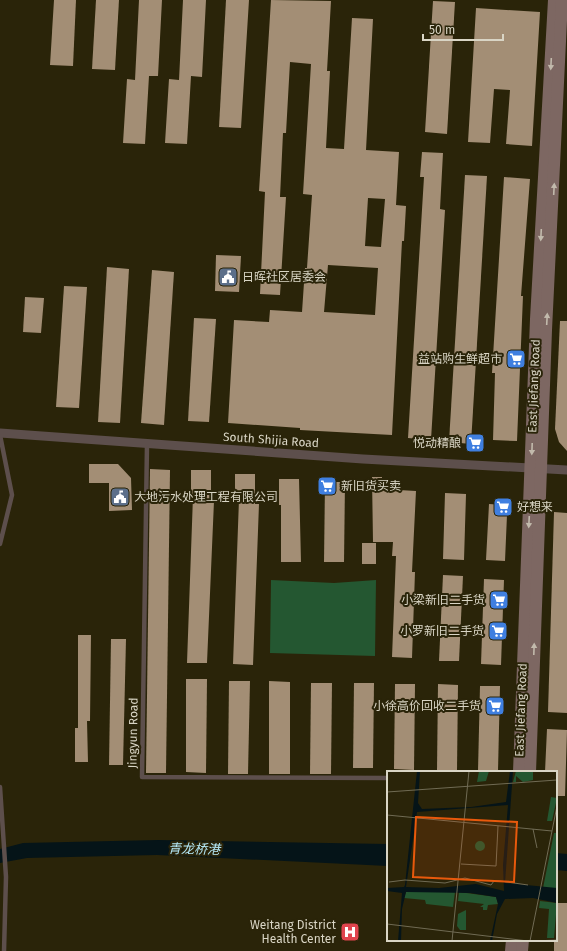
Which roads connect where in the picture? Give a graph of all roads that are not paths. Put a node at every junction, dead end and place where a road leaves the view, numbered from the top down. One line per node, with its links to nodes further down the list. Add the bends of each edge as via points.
1 (554, 0): 3 (main road, East Jiefang Road)
2 (562, 0): 3 (main road, East Jiefang Road)
3 (557, 25): 6 (main road, East Jiefang Road, via 546,330)
4 (0, 434): 5 (street, South Shijia Road); 8 (lane, via 12,495)
5 (147, 444): 6 (street, South Shijia Road); 11 (lane, Jingyun Road, via 142,776)
6 (536, 469): 7 (street, South Shijia Road); 9 (main road, East Jiefang Road, one-way to 9); 10 (main road, East Jiefang Road, one-way to 6)
7 (567, 470)
8 (0, 544)
9 (519, 771)
10 (530, 771)
11 (387, 778)
12 (0, 787): 14 (lane, via 6,877)
13 (512, 941): 15 (main road)
14 (4, 951)
15 (511, 951)

